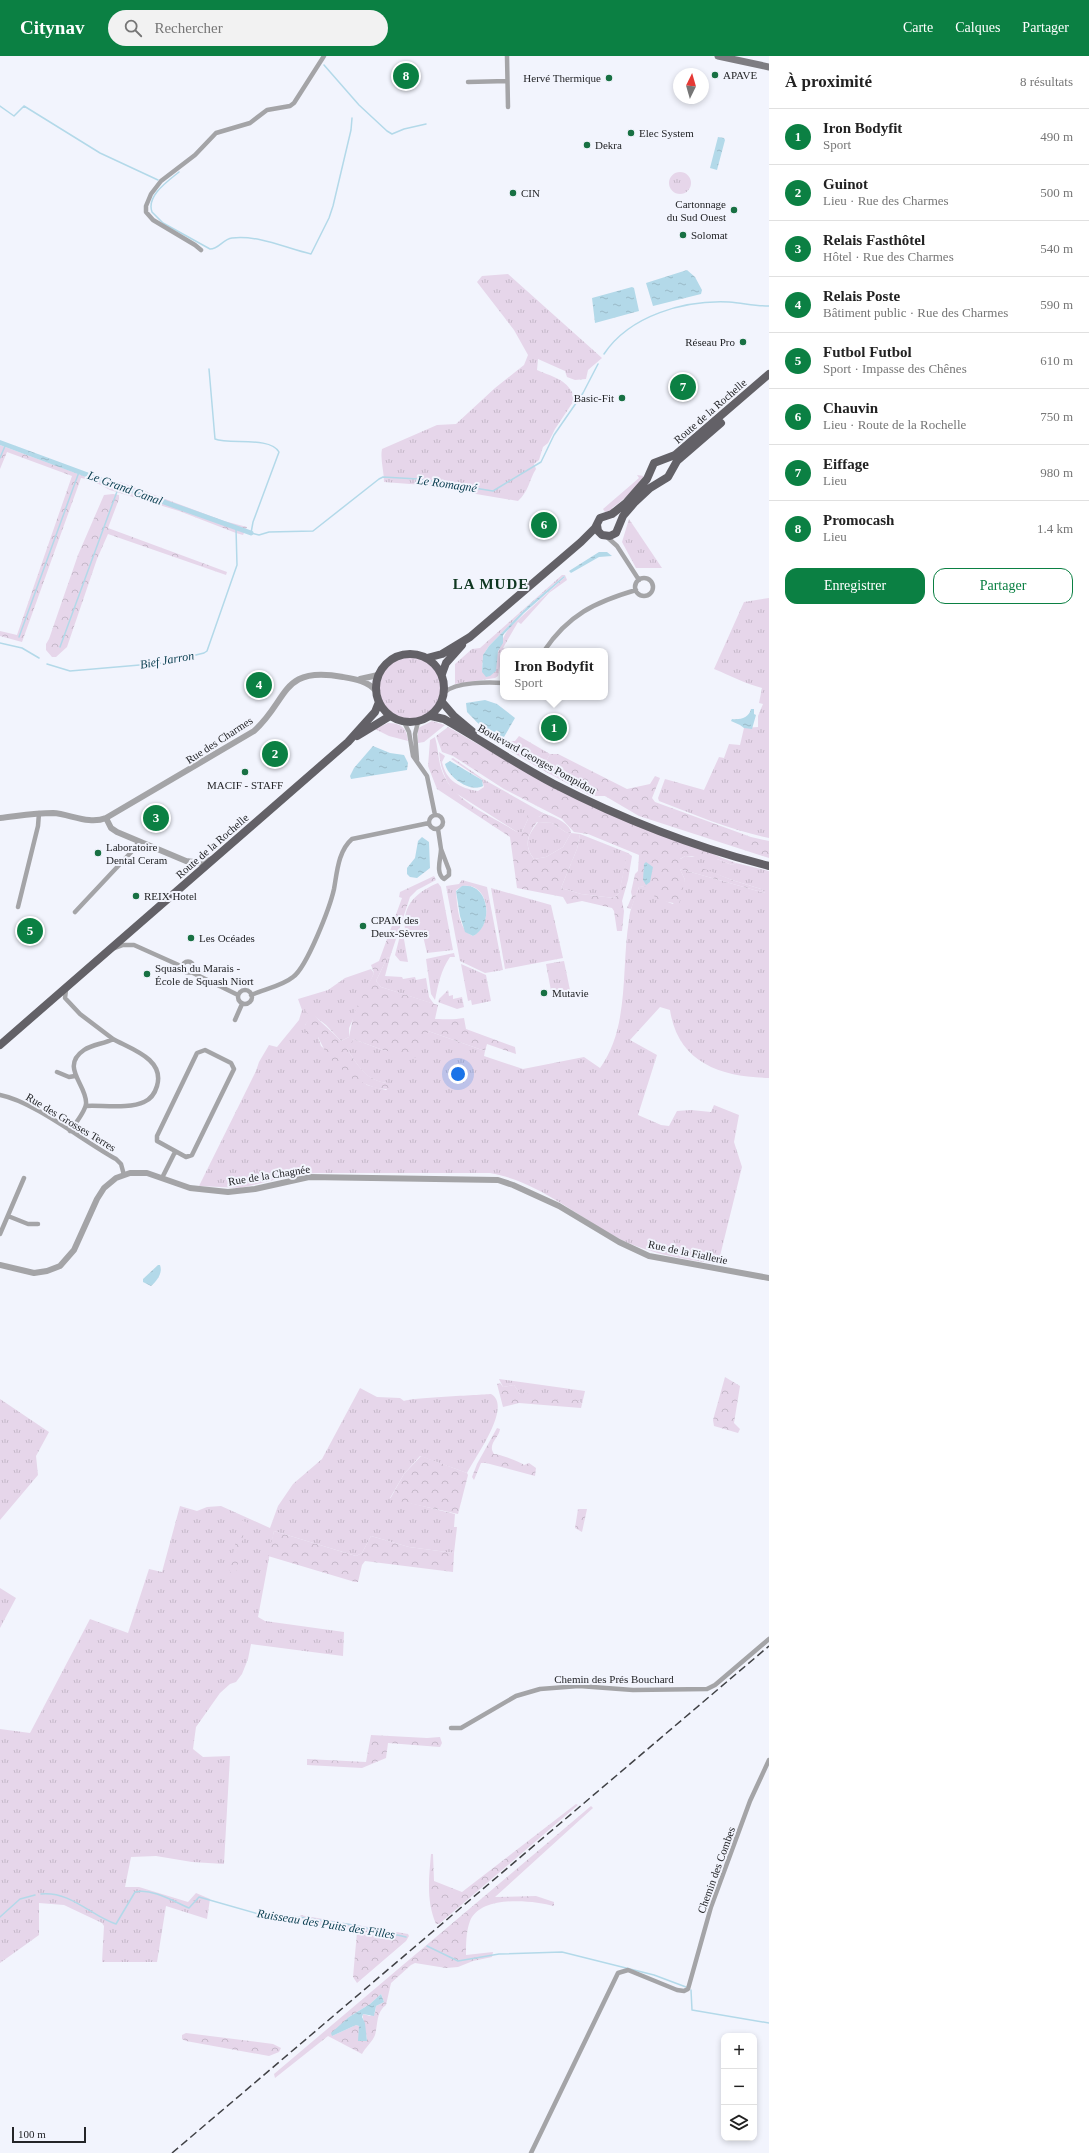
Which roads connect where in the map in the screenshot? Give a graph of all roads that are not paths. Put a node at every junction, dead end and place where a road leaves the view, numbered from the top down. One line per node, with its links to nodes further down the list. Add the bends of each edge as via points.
1 (324, 56): 8 (street, via 294,103 267,110 250,123 216,133 151,194 146,206 150,218)
2 (507, 56): 5 (street)
3 (718, 56): 4 (main road)
4 (769, 67)
5 (507, 81): 6 (street); 7 (street)
6 (468, 82)
7 (508, 107)
8 (201, 250)
9 (769, 374): 11 (main road, Route de la Rochelle, via 675,456)
10 (769, 381): 12 (main road, Route de la Rochelle)
11 (664, 460): 12 (main road); 13 (main road, Route de la Rochelle, via 654,463 647,479 637,492 619,509 600,518)
12 (671, 469): 14 (main road, Route de la Rochelle, via 668,477 650,488 629,509)
13 (597, 525): 15 (main road, via 598,531); 16 (main road, Route de la Rochelle)
14 (618, 530): 15 (main road, Route de la Rochelle, via 613,535); 17 (street)
15 (604, 535): 16 (main road, Route de la Rochelle); 17 (street)
16 (581, 542): 20 (main road, Route de la Rochelle)
17 (617, 546): 18 (street)
18 (639, 580): 19 (street); 19 (street, via 649,580 653,584 653,590 644,596)
19 (636, 590): 21 (street, via 601,601 578,614)
20 (470, 637): 22 (main road, Route de la Rochelle, via 442,654); 23 (main road, Route de la Rochelle, via 446,663)
21 (546, 648)
22 (427, 658): 23 (main road); 24 (main road, via 415,654 402,655 385,664)
23 (442, 674): 28 (main road)
24 (378, 675): 25 (street, Rue des Charmes); 27 (main road)
25 (356, 680): 27 (street, Rue des Charmes, via 366,683); 40 (street, Rue des Charmes, via 321,674 296,681 283,692 254,731)
26 (500, 683): 28 (street, via 470,684 450,688)
27 (376, 691): 29 (main road)
28 (445, 692): 30 (main road)
29 (379, 702): 31 (main road); 35 (main road, Route de la Rochelle, via 375,712)
30 (442, 702): 32 (main road); 46 (main road, Boulevard Georges Pompidou, via 454,716 483,739 591,799 674,833)
31 (390, 716): 33 (main road); 35 (main road, Route de la Rochelle)
32 (431, 716): 34 (main road); 47 (main road, Boulevard Georges Pompidou, via 444,719 552,783 613,812 691,843)
33 (404, 722): 34 (main road); 36 (street, via 409,729 411,752)
34 (418, 722): 36 (street, via 415,734)
35 (348, 742): 45 (main road, Route de la Rochelle)
36 (417, 760): 38 (street, via 427,776)
37 (39, 813): 39 (street); 40 (street, via 65,814 91,820); 48 (street)
38 (435, 815): 41 (street); 42 (street, via 442,817 444,821)
39 (0, 818)
40 (106, 818): 43 (street, via 113,830)
41 (429, 823): 42 (street, via 431,827); 55 (street, via 352,839 348,842 336,873 331,898 301,968 291,979)
42 (438, 829): 44 (street)
43 (138, 841): 45 (street, via 191,862 201,863); 49 (street, via 136,847)
44 (441, 849): 44 (street, via 439,868 440,876 444,879 449,873)
45 (214, 859): 50 (main road, Route de la Rochelle)
46 (769, 862)
47 (769, 866)
48 (18, 907)
49 (75, 912)
50 (108, 951): 51 (street, via 123,944 134,945); 53 (main road, Route de la Rochelle)
51 (182, 967): 52 (street, via 186,972); 52 (street, via 185,962 191,963 194,968)
52 (191, 972): 54 (street)
53 (70, 984): 58 (street, via 65,992 66,1000); 59 (main road, Route de la Rochelle)
54 (238, 995): 55 (street, via 246,990); 56 (street)
55 (251, 995): 56 (street, via 250,1002)
56 (242, 1004): 57 (street)
57 (235, 1020)
58 (113, 1039): 61 (street, via 89,1047 80,1054 75,1063); 63 (street, via 150,1059 157,1071 156,1089 148,1100 138,1104)
59 (0, 1045)
60 (56, 1072): 61 (street, via 69,1077)
61 (75, 1076): 63 (street, via 85,1093)
62 (0, 1095): 64 (street, Rue des Grosses Terres, via 17,1101)
63 (86, 1106): 64 (street)
64 (70, 1131): 66 (street, Rue des Grosses Terres, via 119,1161)
65 (175, 1152): 65 (street, via 186,1157 192,1155 233,1070 231,1063 205,1050 197,1053 157,1136 158,1143); 68 (street)
66 (124, 1175): 68 (street, Rue de la Chagnée, via 141,1172); 73 (street, Rue de la Chagnée, via 112,1180 100,1193 74,1250 60,1266 34,1272)
67 (24, 1178): 70 (street)
68 (162, 1178): 69 (street, Rue de la Chagnée, via 190,1188 228,1192 309,1177 490,1179 513,1185)
69 (544, 1199): 74 (street, Rue de la Fiallerie, via 619,1242 649,1256)
70 (8, 1216): 71 (street, via 28,1224); 72 (street)
71 (38, 1224)
72 (0, 1234)
73 (0, 1265)
74 (769, 1278)
75 (769, 1639): 76 (street, Chemin des Prés Bouchard, via 707,1689 633,1690 579,1686 540,1689 516,1696 461,1728)
76 (451, 1728)
77 (769, 1760): 78 (street, Chemin des Combes, via 750,1801 711,1907 688,1988 674,1989 628,1970 618,1973)
78 (531, 2153)

